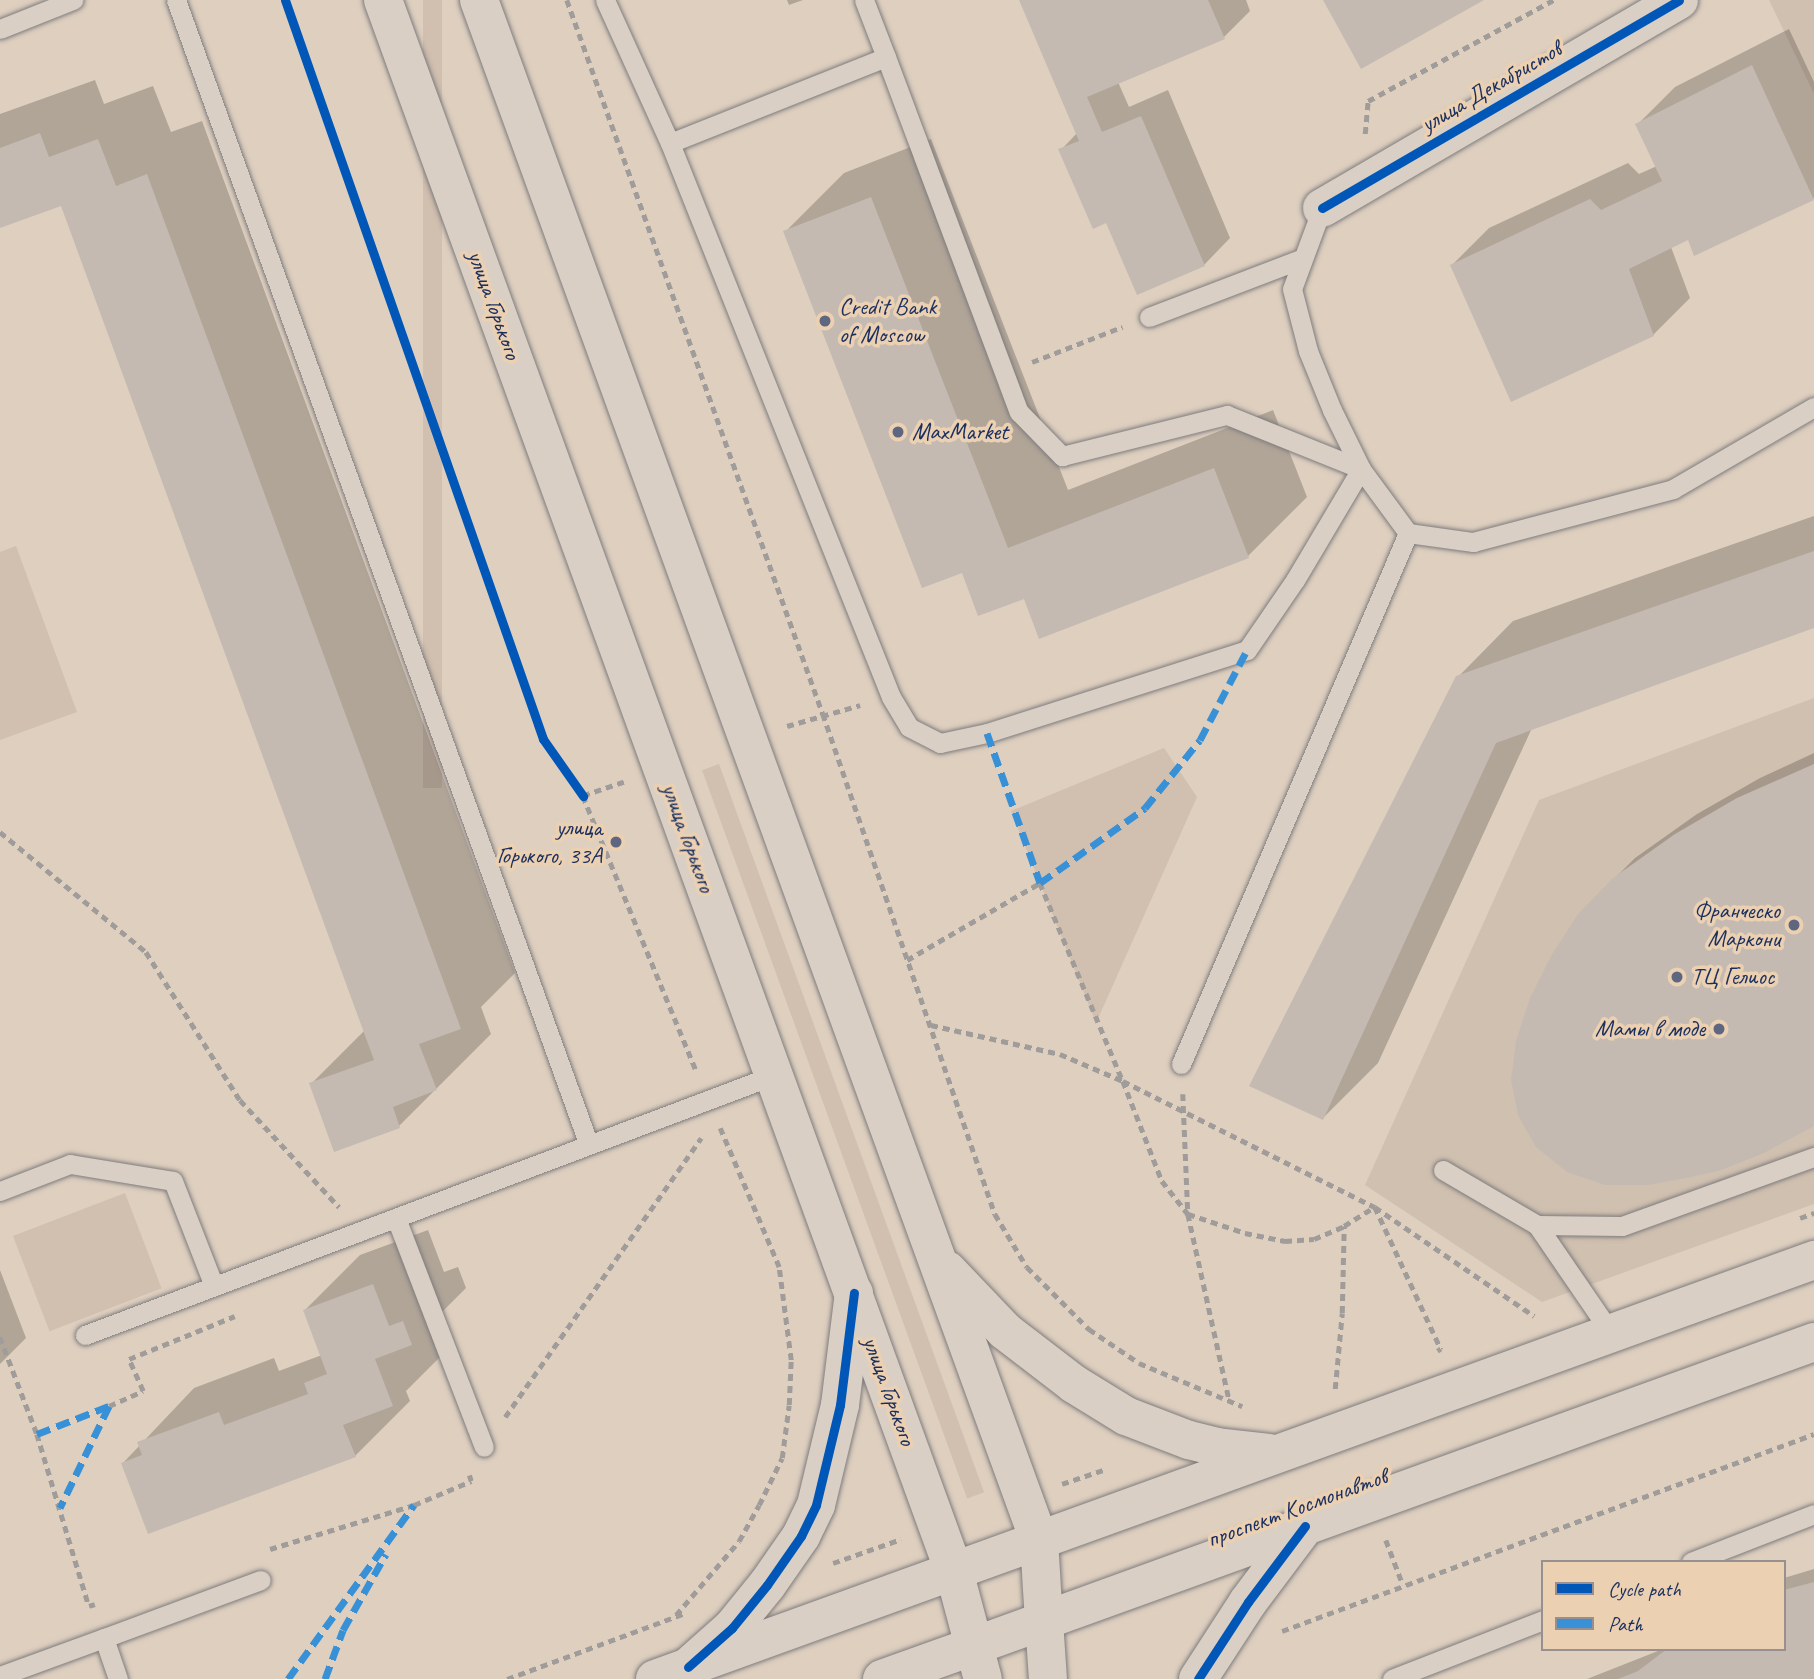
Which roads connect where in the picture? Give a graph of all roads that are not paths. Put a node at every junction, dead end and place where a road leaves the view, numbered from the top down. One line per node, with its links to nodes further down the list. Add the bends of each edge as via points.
1 (73, 0): 9 (lane)
2 (176, 0): 20 (lane)
3 (383, 0): 19 (main road, улица Горького)
4 (479, 0): 26 (main road)
5 (605, 0): 11 (lane)
6 (864, 0): 10 (lane)
7 (1679, 0): 8 (main road, улица Декабристов)
8 (1641, 10): 12 (main road, улица Декабристов)
9 (0, 29)
10 (886, 57): 11 (lane); 16 (lane, via 1019,412 1062,456 1227,415)
11 (670, 143): 16 (lane, via 891,697 909,727 940,743 987,733 1247,650 1295,580)
12 (1322, 208): 13 (lane)
13 (1301, 259): 14 (lane); 16 (lane, via 1292,289 1308,351)
14 (1149, 317)
15 (1814, 407): 17 (lane, via 1673,489 1473,542)
16 (1361, 468): 17 (lane)
17 (1408, 533): 18 (lane)
18 (1181, 1064)
19 (774, 1075): 20 (lane, via 712,1108); 29 (main road, улица Горького)
20 (589, 1145): 24 (lane)
21 (1814, 1157): 25 (lane, via 1622,1226)
22 (1443, 1170): 25 (lane)
23 (0, 1191): 28 (lane, via 70,1164 173,1181)
24 (396, 1218): 28 (lane); 33 (lane)
25 (1537, 1225): 30 (lane)
26 (937, 1260): 34 (main road, via 1005,1331 1074,1384 1126,1416 1208,1444); 37 (main road)
27 (1814, 1260): 30 (main road)
28 (214, 1286): 31 (lane)
29 (854, 1293): 39 (main road, улица Горького); 45 (main road, via 840,1405 816,1505 801,1536 732,1628)
30 (1611, 1333): 34 (main road)
31 (85, 1335)
32 (1814, 1342): 36 (main road, проспект Космонавтов)
33 (484, 1447)
34 (1278, 1454): 37 (main road)
35 (1814, 1514): 38 (lane)
36 (1305, 1526): 41 (main road, проспект Космонавтов); 50 (main road)
37 (1039, 1540): 39 (main road); 41 (main road)
38 (1696, 1560)
39 (954, 1572): 44 (main road, улица Горького); 45 (main road)
40 (261, 1580): 43 (lane)
41 (1044, 1620): 44 (main road, проспект Космонавтов); 49 (main road)
42 (1541, 1621): 51 (lane)
43 (104, 1638): 46 (lane); 47 (lane)
44 (979, 1662): 48 (main road, проспект Космонавтов)
45 (671, 1673)
46 (0, 1676)
47 (118, 1679)
48 (883, 1679)
49 (1048, 1679)
50 (1198, 1679)
51 (1392, 1679)

